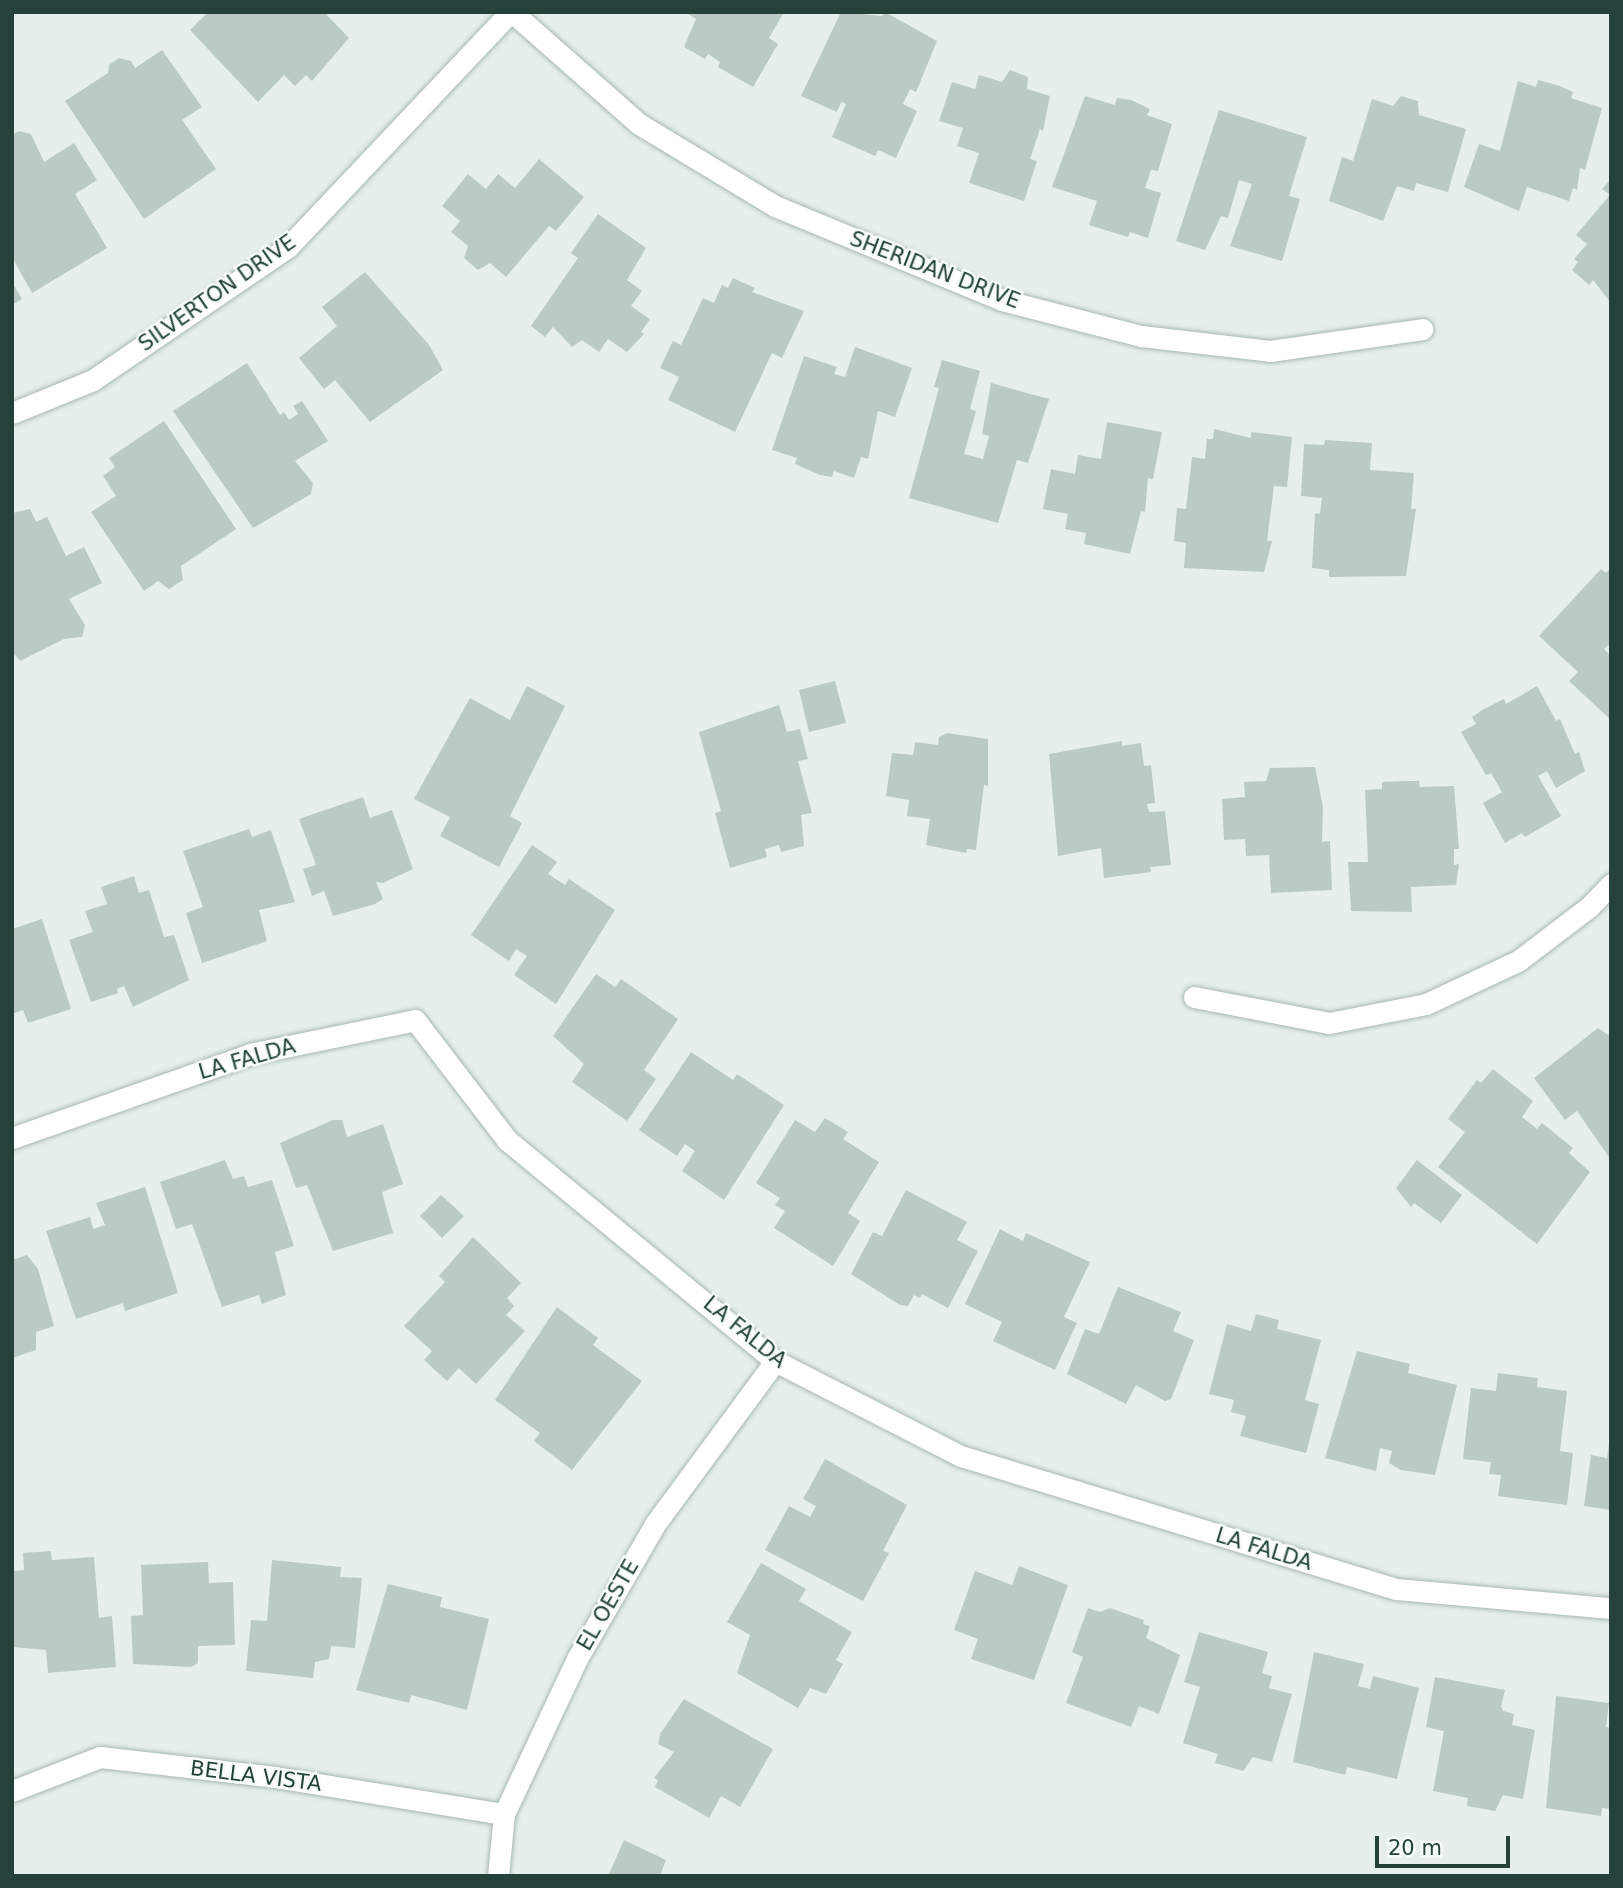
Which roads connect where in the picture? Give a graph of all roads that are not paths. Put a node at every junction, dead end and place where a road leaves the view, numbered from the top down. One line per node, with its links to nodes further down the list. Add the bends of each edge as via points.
1 (511, 12): 2 (street, SHERIDAN DRIVE, via 639,124 775,206 1002,300 1141,336 1270,351); 3 (street, SILVERTON DRIVE, via 288,247 93,380)
2 (1422, 329)
3 (12, 413)
4 (1611, 884): 5 (street, via 1589,907 1518,961 1426,1004 1329,1023)
5 (1194, 997)
6 (12, 1138): 7 (street, LA FALDA, via 250,1054 415,1020 508,1140)
7 (775, 1361): 8 (street, LA FALDA, via 961,1456 1396,1589); 10 (street, EL OESTE, via 655,1524 578,1657)
8 (1611, 1608)
9 (12, 1791): 10 (street, BELLA VISTA, via 100,1758 275,1777)
10 (504, 1814): 11 (street, EL OESTE)
11 (498, 1876)

